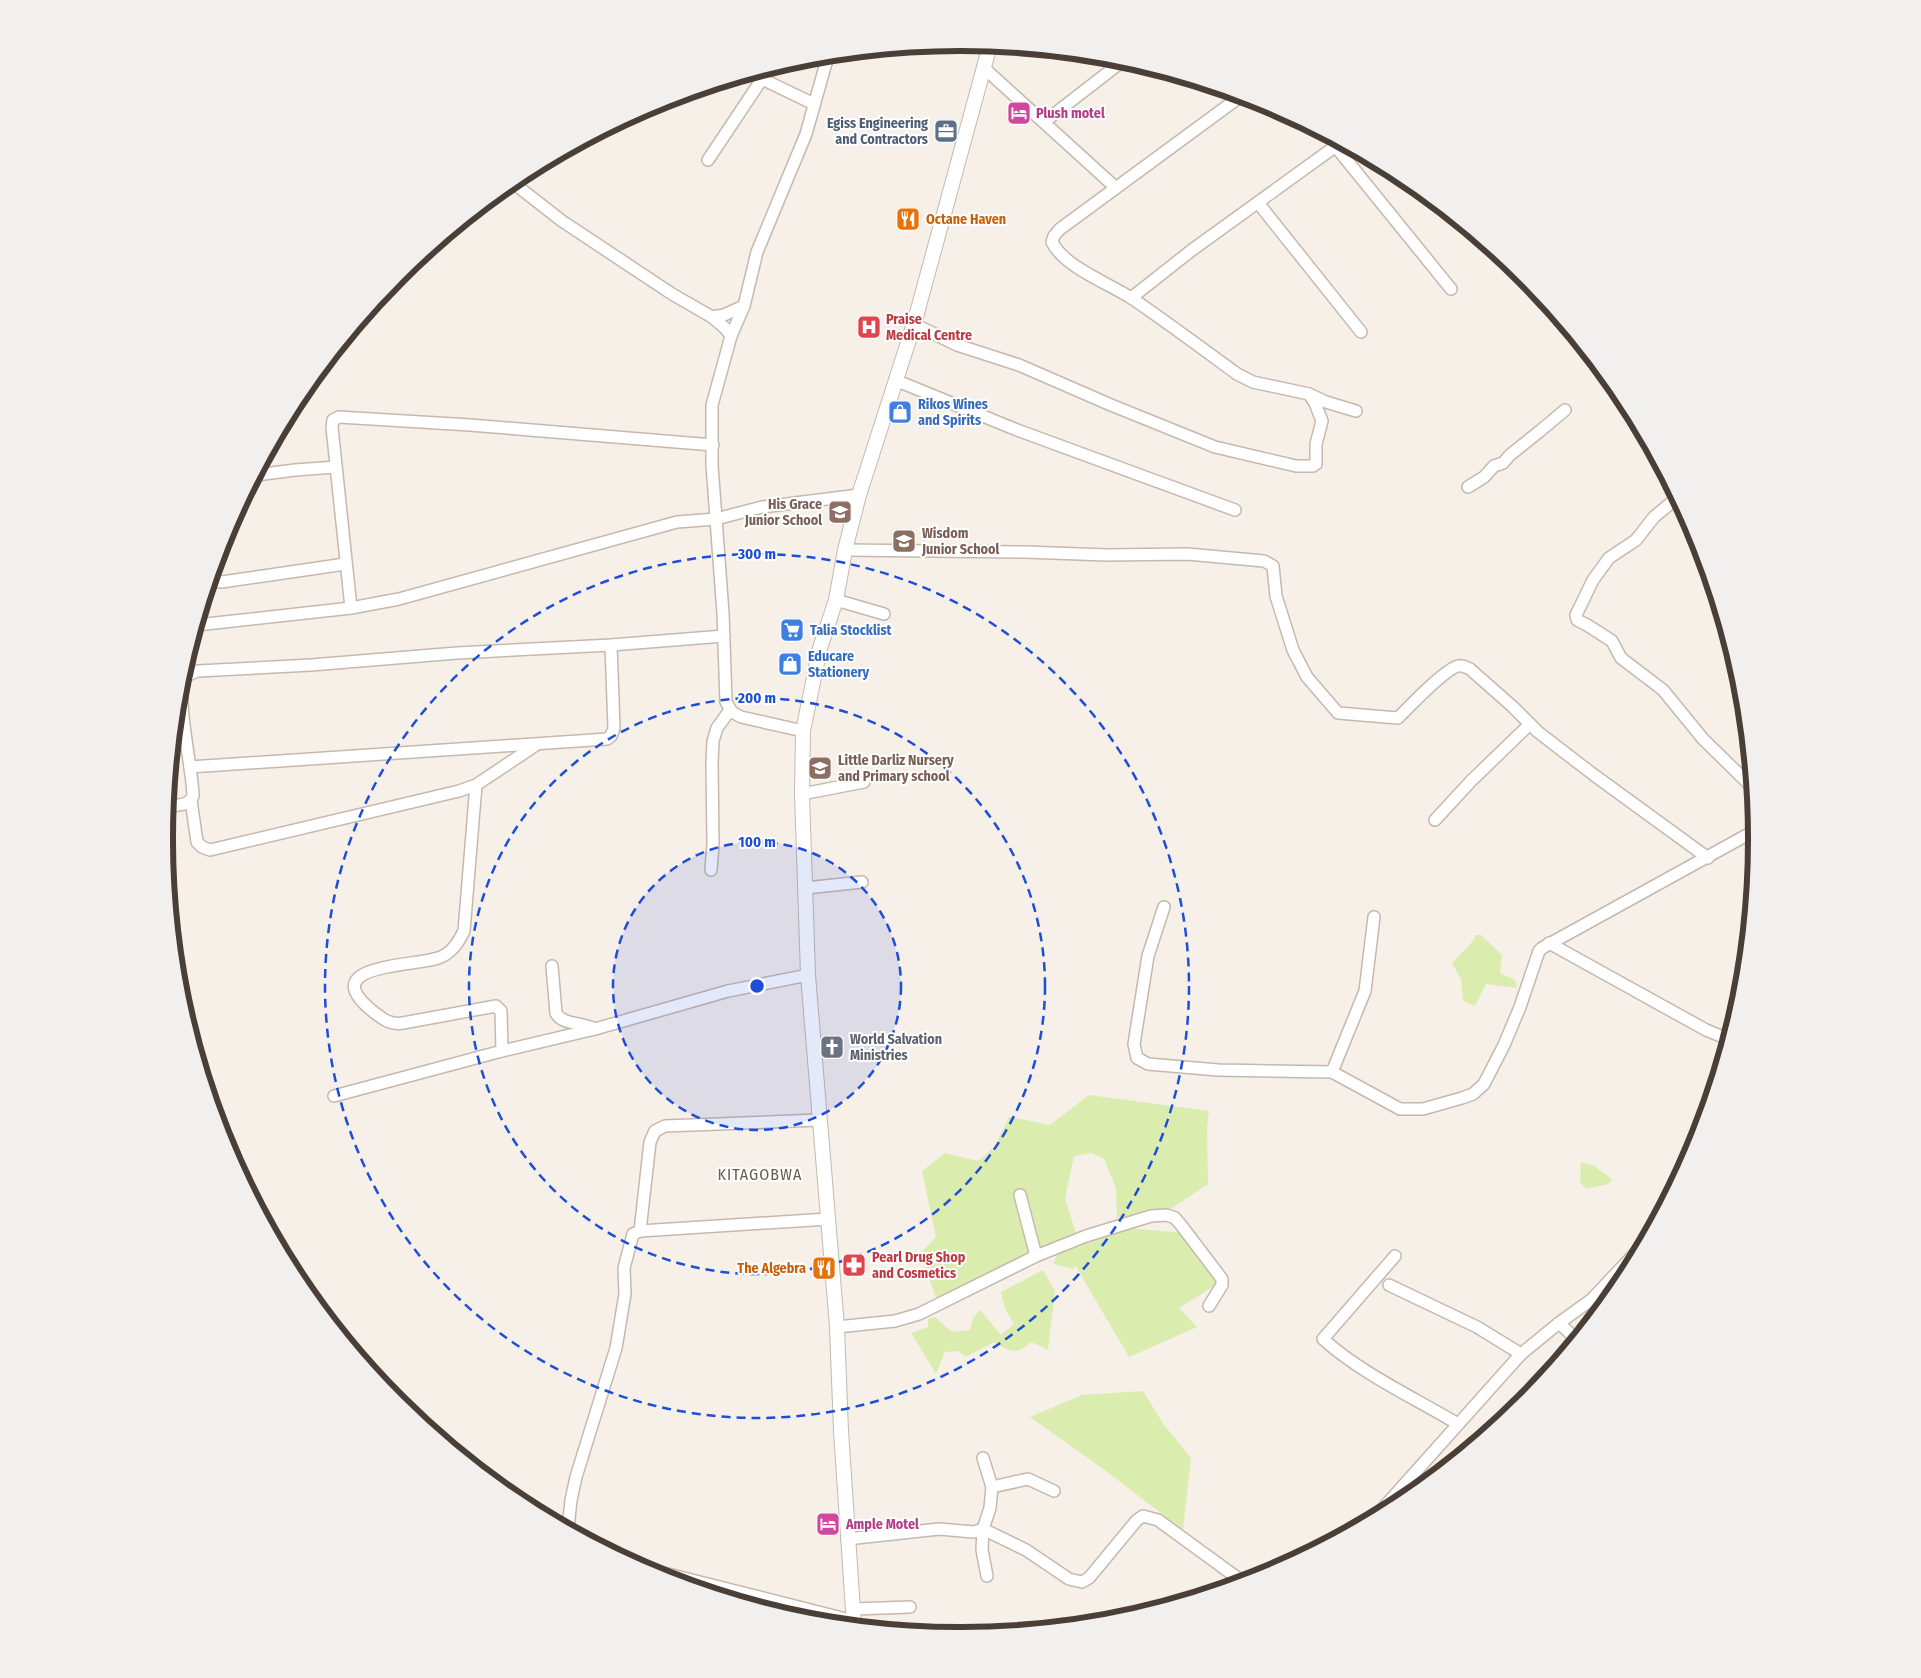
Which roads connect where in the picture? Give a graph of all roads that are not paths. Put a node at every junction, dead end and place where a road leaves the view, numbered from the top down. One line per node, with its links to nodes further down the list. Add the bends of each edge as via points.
1 (988, 52): 4 (street)
2 (826, 63): 8 (street)
3 (1116, 66): 9 (street)
4 (984, 68): 9 (street); 20 (street)
5 (760, 77): 8 (street)
6 (757, 78): 12 (street)
7 (1235, 101): 14 (street)
8 (814, 104): 18 (street, via 802,143 757,252)
9 (1044, 122): 14 (street)
10 (1336, 147): 15 (street)
11 (1342, 150): 16 (street)
12 (708, 160)
13 (519, 187): 19 (street, via 562,221 672,294)
14 (1115, 187): 17 (street, via 1060,230 1052,242 1058,252 1075,265)
15 (1259, 204): 17 (street, via 1192,250); 21 (street)
16 (1450, 289)
17 (1131, 298): 24 (street, via 1237,374 1253,382)
18 (744, 306): 19 (street, via 724,315); 22 (street)
19 (712, 316): 22 (street)
20 (914, 324): 23 (street); 24 (street, via 958,345 1020,364 1112,406 1215,447 1296,466 1316,464 1314,452 1322,421)
21 (1361, 332)
22 (731, 336): 27 (street, via 712,405)
23 (895, 380): 31 (street); 33 (street, via 1017,430)
24 (1309, 394): 26 (street)
25 (1565, 410): 30 (street, via 1503,463 1494,466)
26 (1356, 411)
27 (713, 445): 28 (street, via 339,417 333,420 332,427); 34 (street)
28 (336, 468): 29 (street); 36 (street)
29 (263, 474)
30 (1468, 487)
31 (859, 495): 34 (street, via 762,507); 35 (street)
32 (1672, 502): 51 (street, via 1654,517 1636,540 1609,558 1588,590 1576,620 1612,641 1621,658 1663,690 1703,738)
33 (1236, 510)
34 (716, 519): 39 (street, via 670,524 399,600); 42 (street)
35 (844, 550): 38 (street); 47 (street, via 1187,554 1264,561 1273,566 1276,596 1299,663 1306,677 1338,713 1398,718 1452,668 1463,666)
36 (345, 564): 37 (street); 39 (street)
37 (217, 581)
38 (836, 600): 40 (street); 48 (street, via 820,648)
39 (351, 608): 41 (street)
40 (884, 614)
41 (203, 624)
42 (724, 636): 43 (street); 45 (street, via 726,702)
43 (611, 645): 44 (street); 49 (street, via 614,728 611,736 600,740)
44 (191, 673)
45 (730, 710): 48 (street, via 749,719); 60 (street, via 717,728 713,741)
46 (183, 712): 50 (street)
47 (1530, 724): 57 (street); 59 (street)
48 (803, 731): 54 (street)
49 (538, 744): 50 (street); 53 (street)
50 (190, 766): 55 (street)
51 (1746, 781)
52 (864, 782): 54 (street)
53 (476, 785): 55 (street, via 210,850 197,842); 70 (street, via 464,932 458,943 439,958 365,972 358,976 355,991 370,1009 393,1024 496,1006 501,1011)
54 (802, 794): 62 (street)
55 (192, 800): 56 (street)
56 (174, 805)
57 (1435, 820)
58 (1748, 835): 59 (street)
59 (1708, 858): 65 (street)
60 (711, 870)
61 (862, 882): 62 (street)
62 (806, 888): 67 (street)
63 (1164, 907): 71 (street, via 1148,956 1134,1044 1137,1058 1148,1064 1218,1070)
64 (1374, 917): 71 (street, via 1365,991)
65 (1549, 943): 69 (street); 71 (street, via 1539,951 1520,1007 1493,1068 1484,1084 1473,1094 1423,1109 1400,1109)
66 (552, 966): 68 (street, via 558,1017 564,1022)
67 (808, 975): 68 (street, via 728,991); 73 (street)
68 (595, 1029): 70 (street)
69 (1722, 1037)
70 (502, 1051): 72 (street)
71 (1332, 1072)
72 (334, 1096)
73 (819, 1120): 75 (street); 76 (street, via 659,1128 650,1142)
74 (1020, 1194): 77 (street)
75 (828, 1219): 76 (street); 83 (street)
76 (640, 1231): 91 (street, via 633,1234 624,1268 625,1294 616,1348 576,1477)
77 (1036, 1256): 81 (street, via 1086,1236 1151,1216 1167,1215 1175,1218 1221,1276 1222,1285); 83 (street, via 919,1314)
78 (1395, 1256): 86 (street, via 1323,1338 1365,1370)
79 (1620, 1270): 82 (street, via 1591,1300)
80 (1389, 1285): 85 (street, via 1477,1327)
81 (1209, 1306)
82 (1559, 1323): 84 (street); 85 (street)
83 (837, 1327): 93 (street)
84 (1572, 1335)
85 (1521, 1354): 86 (street)
86 (1458, 1424): 90 (street)
87 (983, 1458): 88 (street)
88 (992, 1486): 89 (street, via 1028,1479); 92 (street)
89 (1054, 1491)
90 (1393, 1497)
91 (569, 1522)
92 (984, 1529): 93 (street, via 974,1532 939,1529); 94 (street, via 982,1550); 95 (street, via 1026,1550 1069,1579 1082,1582 1090,1578 1137,1520 1143,1516 1152,1517)
93 (847, 1539): 100 (street)
94 (987, 1576)
95 (1236, 1577)
96 (701, 1583): 97 (street)
97 (799, 1606): 99 (street); 100 (street)
98 (910, 1607): 100 (street)
99 (799, 1610)
100 (854, 1618)

